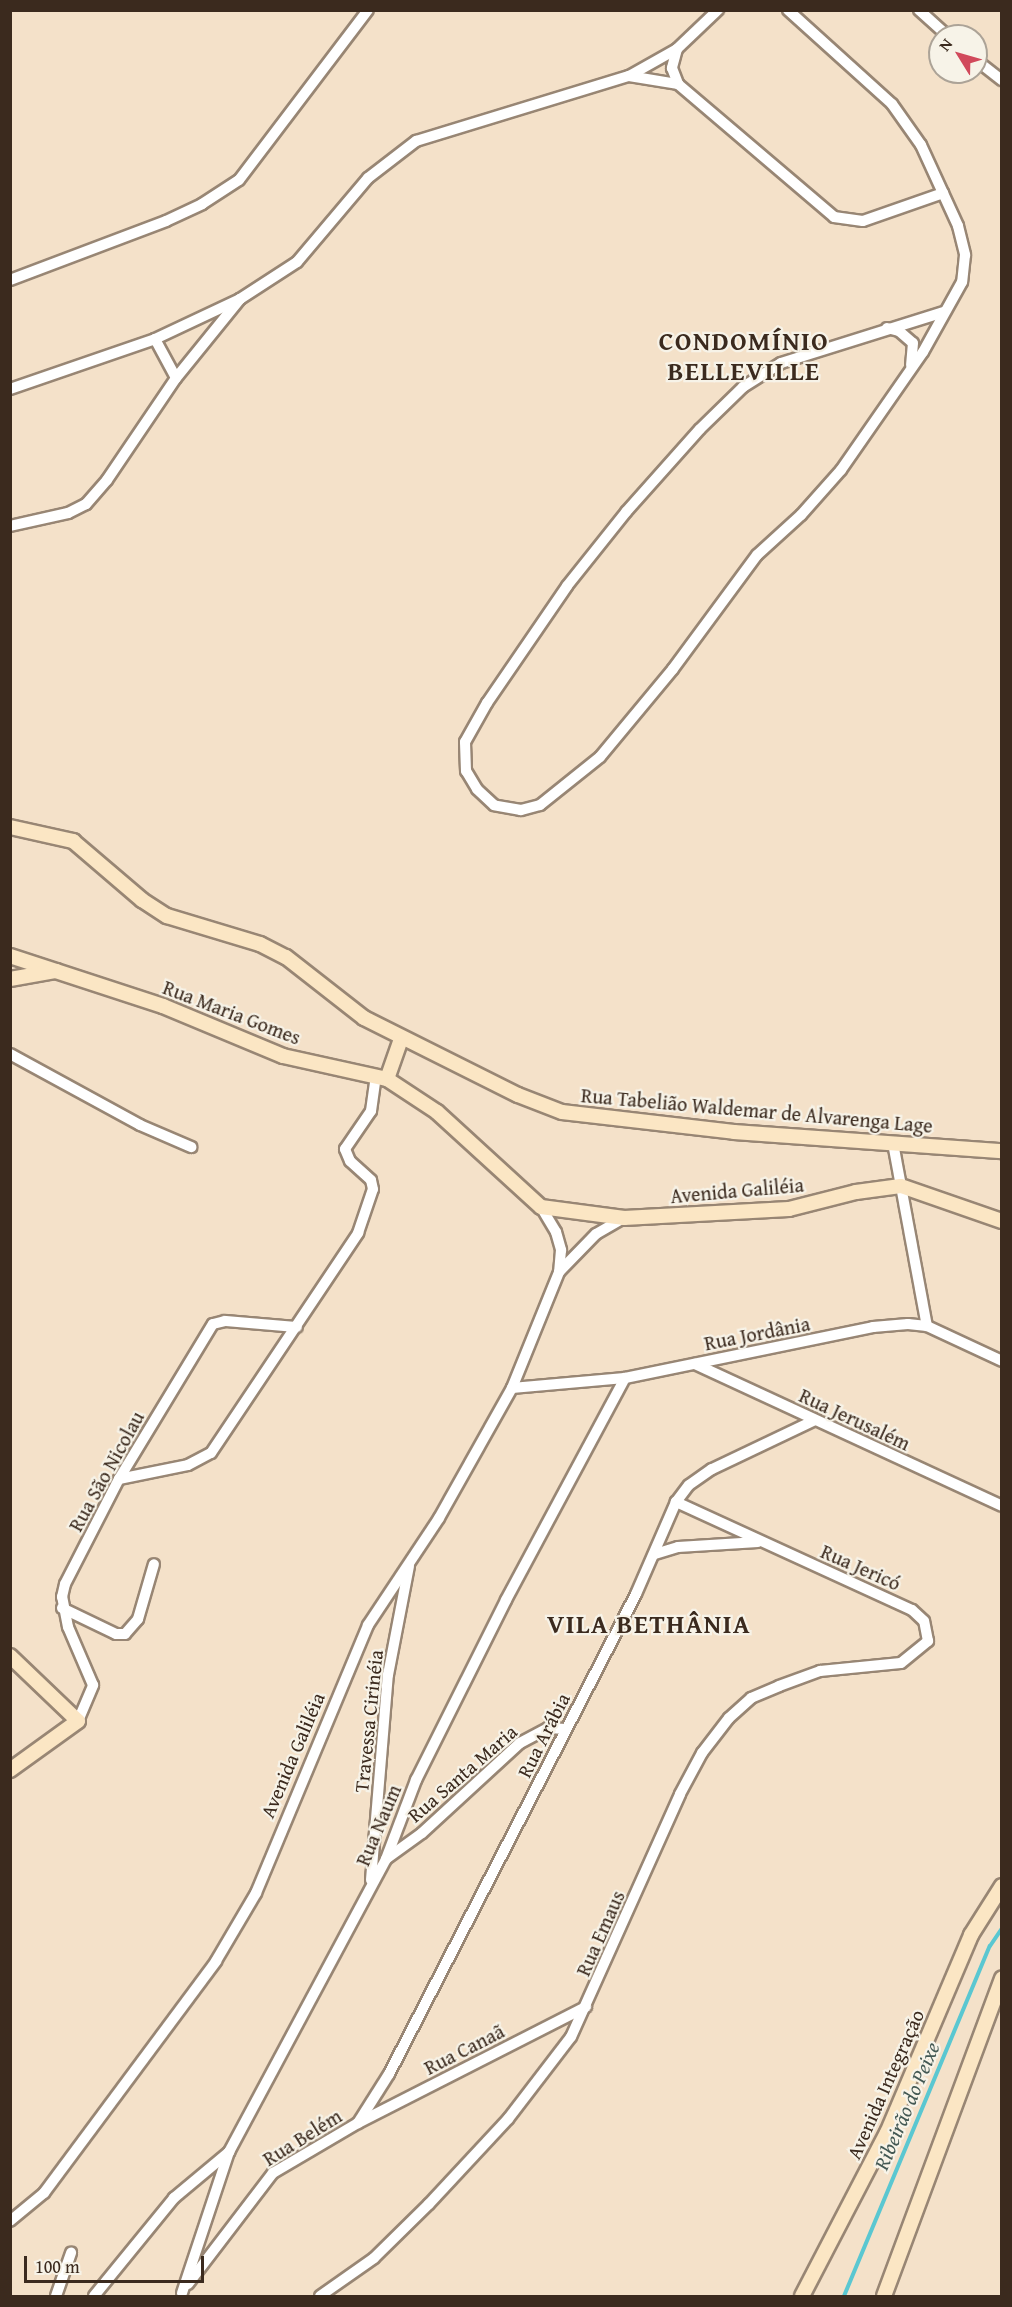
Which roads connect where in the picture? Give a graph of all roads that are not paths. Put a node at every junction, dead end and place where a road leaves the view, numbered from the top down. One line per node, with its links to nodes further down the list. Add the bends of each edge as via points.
1 (718, 10): 6 (street)
2 (788, 10): 11 (street, via 892,104 921,145)
3 (919, 10): 5 (street)
4 (366, 11): 12 (street, via 239,180 166,221)
5 (935, 24)
6 (677, 49): 8 (street); 10 (street, via 672,68)
7 (988, 69): 9 (street)
8 (629, 76): 10 (street); 13 (street, via 416,141 368,178 297,262)
9 (1002, 80)
10 (678, 84): 11 (street, via 834,217 863,221)
11 (943, 193): 14 (street, via 958,226 965,255 962,282)
12 (10, 280)
13 (240, 299): 16 (street); 18 (street)
14 (944, 312): 15 (street); 17 (street)
15 (885, 328): 17 (street, via 899,331 913,343); 17 (street, via 781,363 743,387 626,512 567,586 465,742 466,771 477,789 494,805 521,810 540,805 600,757 673,669 756,555 801,515 841,470)
16 (155, 339): 18 (street); 19 (street)
17 (910, 371)
18 (176, 378): 20 (street, via 107,480 86,504 68,513)
19 (10, 389)
20 (10, 526)
21 (10, 827): 25 (street, Rua Tabelião Waldemar de Alvarenga Lage, via 73,841 142,900 167,916 260,944 286,957 364,1018)
22 (10, 956): 23 (street, Rua Maria Gomes)
23 (59, 971): 24 (street); 27 (street, Rua Maria Gomes, via 163,1006 284,1056)
24 (10, 979)
25 (400, 1039): 27 (street); 28 (street, Rua Tabelião Waldemar de Alvarenga Lage, via 562,1112 734,1132)
26 (10, 1054): 29 (street, via 140,1125)
27 (382, 1078): 32 (street, Rua Maria Gomes, via 437,1112); 37 (street, via 370,1111 345,1149 350,1161 371,1180 372,1201 358,1233)
28 (893, 1143): 30 (street, Rua Tabelião Waldemar de Alvarenga Lage); 31 (street)
29 (191, 1147)
30 (1002, 1151)
31 (901, 1186): 33 (street, Avenida Galiléia, via 856,1192 789,1209); 34 (street, Avenida Galiléia); 36 (street)
32 (540, 1207): 33 (street, Avenida Galiléia); 35 (street, via 556,1232 561,1250)
33 (624, 1218): 35 (street, via 596,1234)
34 (1002, 1221)
35 (559, 1272): 41 (street, Avenida Galiléia)
36 (927, 1326): 38 (street, Rua Jordânia); 39 (street, Rua Jordânia, via 873,1327)
37 (297, 1327): 43 (street, via 211,1453 188,1465); 43 (street, Rua São Nicolau, via 225,1321 213,1324)
38 (1002, 1361)
39 (695, 1364): 40 (street, Rua Jordânia); 42 (street, Rua Jerusalém)
40 (625, 1378): 41 (street, Rua Jordânia); 56 (street, Rua Naum, via 506,1600 416,1780)
41 (512, 1388): 48 (street, Avenida Galiléia)
42 (813, 1421): 44 (street, Rua Arábia, via 712,1469 689,1485); 45 (street, Rua Jerusalém)
43 (119, 1479): 50 (street, Rua São Nicolau, via 65,1584)
44 (676, 1502): 46 (street, Rua Jericó); 47 (street, Rua Arábia)
45 (1002, 1506)
46 (761, 1542): 47 (street, Rua Jericó, via 678,1547); 51 (street, Rua Jericó, via 912,1610 924,1621)
47 (655, 1554): 54 (street, Rua Arábia)
48 (411, 1560): 58 (street, Travessa Cirinéia, via 388,1675); 63 (street, Avenida Galiléia, via 368,1625 256,1893 216,1961 44,2193)
49 (154, 1564): 50 (street, via 138,1619 125,1634 116,1634)
50 (62, 1608): 53 (street, via 93,1685)
51 (928, 1641): 60 (street, Rua Emaus, via 901,1663 820,1671 779,1686 751,1698 729,1718 702,1753 680,1794)
52 (10, 1656): 53 (street)
53 (78, 1721): 55 (street)
54 (566, 1729): 56 (street, Rua Santa Maria, via 548,1728 520,1743 422,1833); 61 (street, Rua Arábia, via 389,2074)
55 (10, 1770)
56 (386, 1859): 58 (street, Rua Naum)
57 (1002, 1886): 69 (street, Avenida Integração, via 971,1935 887,2133)
58 (370, 1887): 62 (street, Rua Naum)
59 (1002, 1978): 70 (street)
60 (586, 2007): 61 (street, Rua Canaã); 68 (street, Rua Emaus, via 546,2072 486,2144 374,2258)
61 (358, 2123): 65 (street, Rua Belém, via 273,2173)
62 (229, 2152): 65 (street, Rua Naum); 67 (street, via 174,2198)
63 (10, 2221)
64 (71, 2253): 66 (street)
65 (181, 2295)
66 (56, 2296)
67 (94, 2296)
68 (320, 2296)
69 (802, 2296)
70 (884, 2296)

